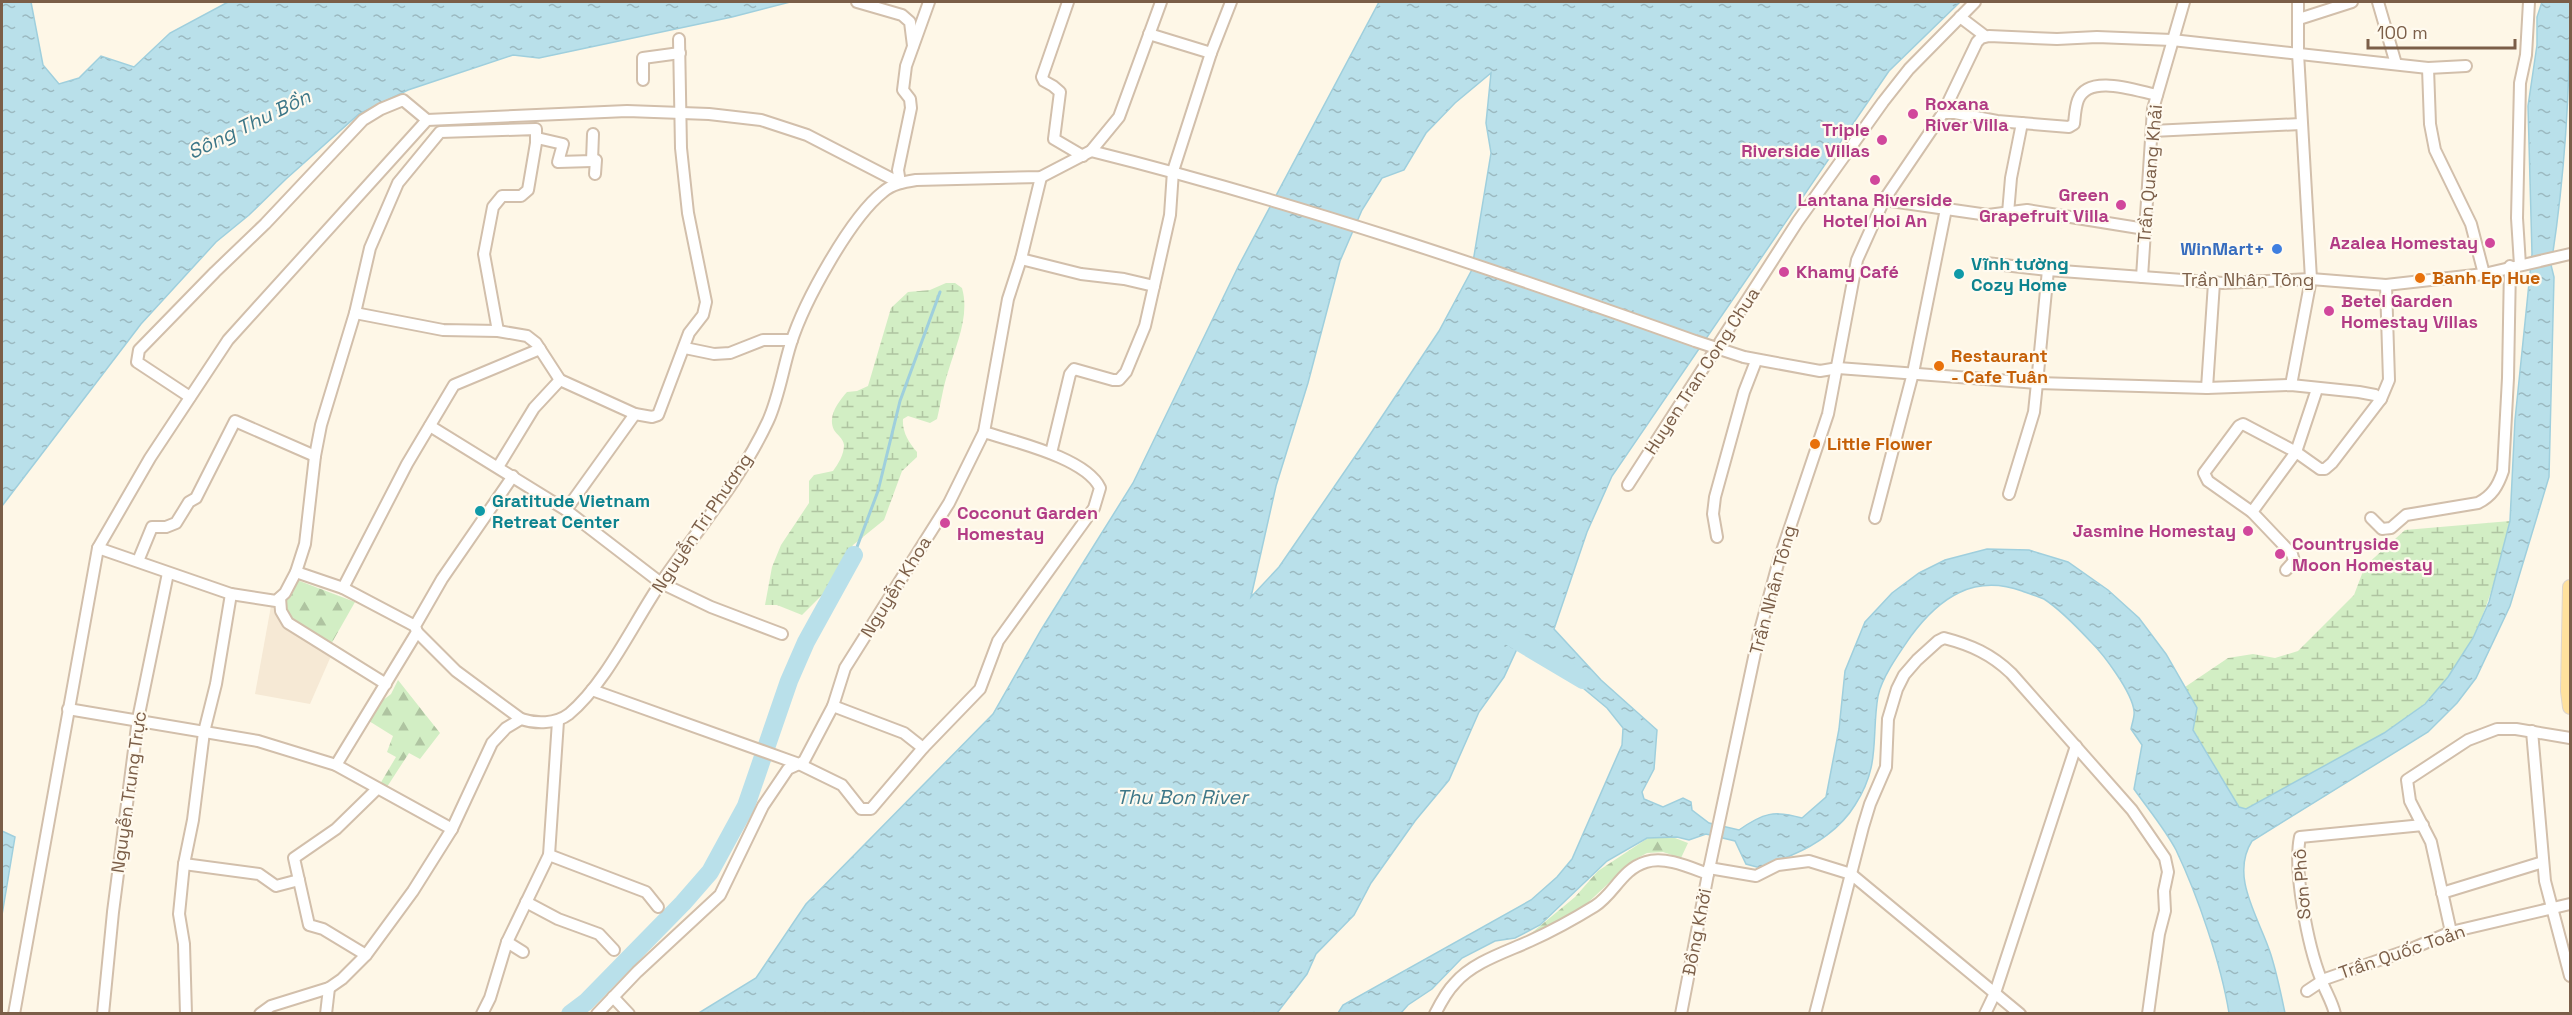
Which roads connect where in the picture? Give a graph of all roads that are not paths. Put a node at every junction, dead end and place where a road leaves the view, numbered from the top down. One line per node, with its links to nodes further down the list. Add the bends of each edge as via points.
1 (857, 2): 18 (street, via 902,15 910,22)
2 (929, 2): 18 (street)
3 (1068, 2): 35 (street, via 1042,77 1060,93 1054,139)
4 (1161, 2): 14 (street, Nguyễn Tri Phương)
5 (1231, 2): 20 (street)
6 (1975, 2): 12 (street, Huyen Tran Cong Chua)
7 (2184, 2): 17 (street, Trần Quang Khải)
8 (2298, 2): 13 (street)
9 (2352, 2): 13 (street)
10 (2378, 2): 22 (street)
11 (2529, 2): 48 (street, via 2526,56 2520,82)
12 (1960, 17): 15 (street); 79 (street, Huyen Tran Cong Chua, via 1909,69 1809,205)
13 (2299, 19): 21 (street)
14 (1149, 34): 20 (street); 35 (street, Nguyễn Tri Phương, via 1119,117)
15 (1985, 36): 17 (street); 28 (street, Trần Nhân Tông, via 1977,42)
16 (679, 39): 19 (street)
17 (2172, 40): 21 (street); 26 (street, Trần Quang Khải)
18 (913, 46): 40 (street, via 903,90 911,108 898,170)
19 (680, 53): 25 (street, via 644,58); 27 (street)
20 (1211, 53): 37 (street)
21 (2298, 53): 22 (street); 31 (street)
22 (2396, 64): 24 (street)
23 (2466, 66): 24 (street)
24 (2428, 68): 50 (street, via 2435,150 2471,224)
25 (643, 80)
26 (2157, 95): 30 (street, via 2105,84 2081,94 2072,126); 32 (street, Trần Quang Khải)
27 (681, 113): 29 (street, via 627,111); 40 (street, via 761,120 807,135); 59 (street, via 688,213 706,302)
28 (1943, 114): 30 (street); 41 (street, Trần Nhân Tông)
29 (427, 120): 69 (street, via 228,340); 69 (street, via 403,100 363,120 139,350 137,362)
30 (2022, 123): 43 (street)
31 (2301, 124): 32 (street); 52 (street)
32 (2152, 131): 44 (street, Trần Quang Khải)
33 (593, 134): 36 (street)
34 (537, 138): 36 (street, via 563,144 558,162); 56 (street, via 536,129 440,132 398,183 370,248); 57 (street, via 528,190 521,196 502,196 495,202 484,254)
35 (1087, 153): 37 (street); 39 (street, Nguyễn Tri Phương)
36 (592, 161): 38 (street, via 596,160)
37 (1173, 171): 55 (street, via 1170,215); 61 (street, bridge, via 1473,262)
38 (595, 174)
39 (1041, 177): 40 (street, Nguyễn Tri Phương); 46 (street, Nguyễn Khoa)
40 (900, 183): 58 (street, Nguyễn Tri Phương, via 870,204 840,247 816,286)
41 (1884, 200): 42 (street); 62 (street, Trần Nhân Tông, via 1857,260)
42 (1946, 209): 43 (street, via 1988,215); 63 (street)
43 (2008, 213): 44 (street, via 2027,210)
44 (2145, 229): 51 (street, Trần Quang Khải)
45 (2566, 254): 48 (street, Trần Nhân Tông)
46 (1021, 259): 55 (street); 73 (street, Nguyễn Khoa, via 1008,299)
47 (1986, 263): 49 (street, Trần Nhân Tông)
48 (2517, 265): 50 (street, Trần Nhân Tông); 84 (street, via 2503,471 2498,485 2487,499 2478,503 2406,515 2391,528 2382,529)
49 (2048, 270): 51 (street, Trần Nhân Tông); 65 (street)
50 (2484, 274): 54 (street, Trần Nhân Tông)
51 (2142, 277): 53 (street, Trần Nhân Tông)
52 (2311, 279): 53 (street, Trần Nhân Tông); 54 (street, Trần Nhân Tông); 66 (street)
53 (2214, 283): 67 (street)
54 (2386, 285): 70 (street, via 2389,380)
55 (1154, 286): 75 (street, via 1145,326 1123,378 1113,380 1074,369 1070,374)
56 (355, 313): 57 (street, via 443,330); 76 (street)
57 (498, 331): 60 (street, via 527,336)
58 (792, 340): 59 (street, via 763,340 730,353); 91 (street, Nguyễn Tri Phương, via 768,420 736,479)
59 (685, 348): 71 (street, via 658,415)
60 (540, 349): 64 (street); 72 (street, via 454,385)
61 (1756, 361): 62 (street, via 1820,370); 85 (street, via 1715,497)
62 (1838, 368): 63 (street); 117 (street, Trần Nhân Tông, via 1828,414 1771,587)
63 (1913, 373): 65 (street); 83 (street)
64 (560, 380): 71 (street); 77 (street, via 534,408)
65 (2037, 383): 67 (street); 80 (street, via 2034,412)
66 (2291, 385): 67 (street); 68 (street)
67 (2207, 388)
68 (2317, 389): 70 (street, via 2359,392); 74 (street)
69 (190, 397): 86 (street)
70 (2381, 399): 74 (street, via 2325,469)
71 (635, 414): 81 (street)
72 (430, 426): 77 (street); 93 (street)
73 (984, 432): 75 (street); 101 (street, Nguyễn Khoa, via 949,503 845,668)
74 (2296, 452): 82 (street); 82 (street, via 2243,424 2204,473 2208,481)
75 (1051, 453): 111 (street, via 1097,482 1100,488 1094,508 998,641 980,689)
76 (315, 456): 87 (street, via 235,421 196,498 176,523 152,527); 89 (street, via 305,544)
77 (498, 467): 78 (street)
78 (513, 476): 81 (street); 96 (street, via 442,579)
79 (1628, 485)
80 (2009, 494)
81 (566, 510): 91 (street)
82 (2252, 512): 88 (street, via 2292,554 2294,561)
83 (1875, 518)
84 (2371, 518)
85 (1717, 537)
86 (98, 548): 87 (street); 103 (street)
87 (138, 561): 90 (street)
88 (2286, 570)
89 (296, 572): 93 (street); 95 (street)
90 (168, 573): 94 (street); 104 (street, Nguyễn Trung Trực)
91 (661, 583): 97 (street); 99 (street, Nguyễn Tri Phương)
92 (2571, 587): 100 (main road)
93 (342, 588): 96 (street)
94 (231, 594): 95 (street, via 276,601); 108 (street)
95 (280, 598): 98 (street, via 280,611 288,624)
96 (416, 629): 98 (street); 105 (street, via 456,672)
97 (782, 634)
98 (386, 684): 113 (street)
99 (592, 690): 106 (street, Nguyễn Tri Phương); 112 (street)
100 (2569, 690): 102 (main road)
101 (833, 706): 111 (street, via 898,730); 112 (street, Nguyễn Khoa)
102 (2571, 707)
103 (68, 709): 104 (street); 140 (street)
104 (138, 719): 108 (street); 141 (street, Nguyễn Trung Trực)
105 (521, 719): 106 (street); 116 (street, via 492,743)
106 (558, 721): 118 (street)
107 (2532, 731): 109 (street); 115 (street, via 2497,729 2478,736 2410,778 2406,783 2410,801); 119 (street)
108 (204, 732): 113 (street, via 258,741); 120 (street)
109 (2571, 738)
110 (2076, 746): 122 (street, via 1996,659 1960,642 1944,638 1938,641 1904,675 1892,700 1886,767 1870,804); 138 (street); 153 (street, via 2132,810 2165,858 2165,911)
111 (923, 748): 112 (street, via 867,810 855,804 842,785)
112 (799, 764): 139 (street, Nguyễn Khoa, via 788,769 763,806 720,895)
113 (336, 765): 114 (street)
114 (377, 789): 116 (street); 123 (street, via 336,829 294,858)
115 (2423, 825): 124 (street, via 2431,842); 135 (street, Sơn Phô, via 2300,837 2306,931)
116 (452, 829): 133 (street)
117 (1713, 851): 121 (street, Đồng Khởi)
118 (549, 855): 125 (street); 127 (street, via 646,891)
119 (2543, 862): 124 (street); 128 (street)
120 (184, 864): 123 (street, via 259,874 276,886); 142 (street, via 179,914)
121 (1708, 871): 122 (street, via 1756,876 1779,866 1809,861); 148 (street, via 1658,861 1638,865 1597,905 1464,974); 149 (street, Đồng Khởi)
122 (1851, 874): 138 (street); 150 (street)
123 (299, 880): 133 (street, via 309,925)
124 (2442, 892): 129 (street)
125 (526, 902): 130 (street); 131 (street, via 599,934)
126 (2571, 904): 128 (street, Trần Quốc Toản)
127 (658, 907)
128 (2551, 907): 129 (street, Trần Quốc Toản); 134 (street)
129 (2451, 932): 135 (street, Trần Quốc Toản)
130 (507, 942): 132 (street); 145 (street)
131 (614, 950)
132 (522, 952)
133 (366, 955): 136 (street)
134 (2571, 976)
135 (2326, 979): 137 (street, Trần Quốc Toản); 154 (street)
136 (329, 988): 143 (street, via 271,1006); 144 (street)
137 (2307, 991)
138 (1995, 993): 151 (street); 152 (street)
139 (613, 997): 146 (street, Nguyễn Khoa); 147 (street)
140 (14, 1014)
141 (103, 1014)
142 (186, 1014)
143 (260, 1014)
144 (326, 1014)
145 (482, 1014)
146 (597, 1014)
147 (629, 1014)
148 (1435, 1014)
149 (1681, 1014)
150 (1815, 1014)
151 (1985, 1014)
152 (2020, 1014)
153 (2148, 1014)
154 (2335, 1014)

